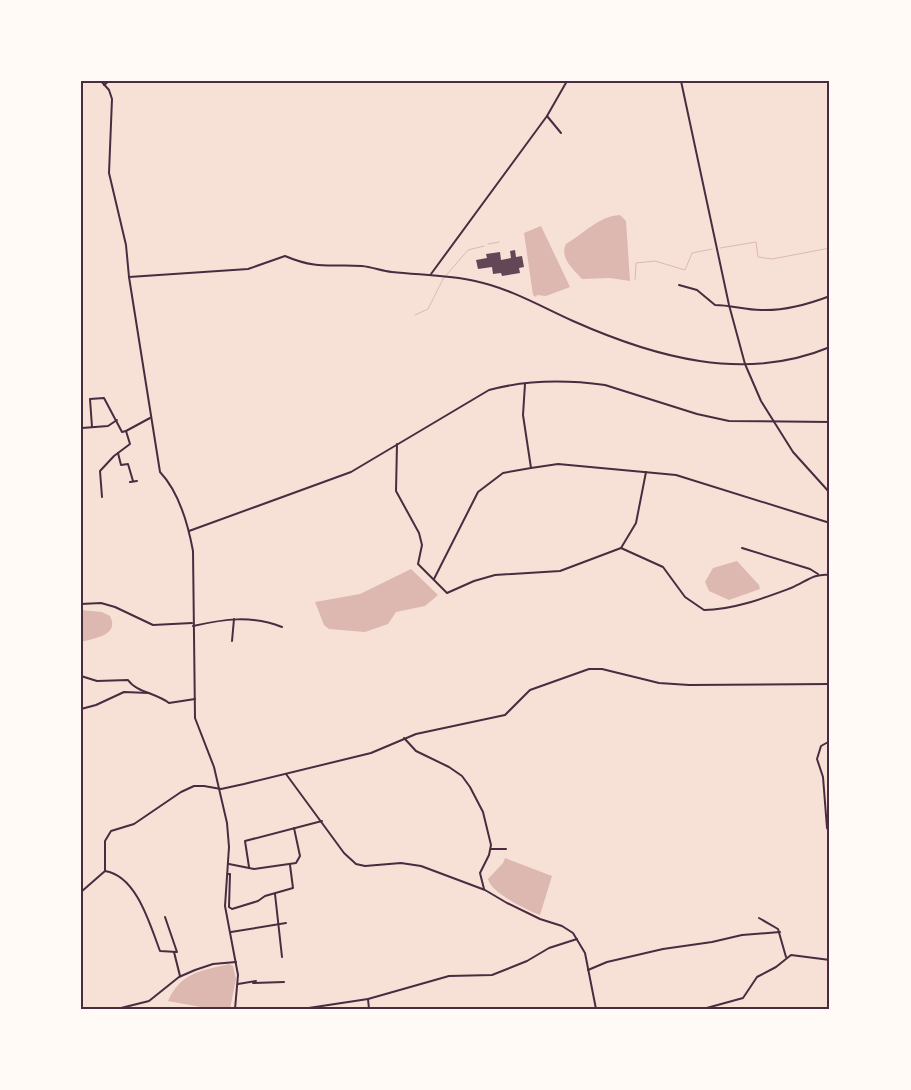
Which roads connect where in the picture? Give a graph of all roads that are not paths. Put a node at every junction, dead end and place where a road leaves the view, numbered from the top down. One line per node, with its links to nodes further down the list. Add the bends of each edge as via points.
1 (101, 81): 5 (street)
2 (109, 81): 5 (street)
3 (567, 81): 6 (street)
4 (681, 81): 12 (street)
5 (104, 85): 9 (street, via 112,99 110,173 126,245)
6 (547, 116): 7 (street); 8 (street)
7 (561, 133)
8 (431, 274): 9 (street, via 391,272 363,266 322,267 285,256 248,269); 14 (street, via 495,286 606,335 684,360)
9 (129, 277): 16 (street)
10 (679, 285): 12 (street, via 697,290 715,305)
11 (830, 296): 12 (street, via 781,309 760,310)
12 (729, 305): 14 (street)
13 (830, 347): 14 (street, via 792,360)
14 (745, 364): 18 (street)
15 (525, 384): 18 (street, via 575,382 606,385 697,414 729,421); 23 (street, via 489,390); 25 (street, via 522,415)
16 (150, 418): 22 (street); 31 (street, via 160,472 171,484)
17 (117, 420): 20 (street, via 108,426); 20 (street, via 104,398 90,399); 22 (street, via 122,432)
18 (774, 422): 19 (street); 28 (street, via 793,452)
19 (830, 422)
20 (92, 426): 21 (street)
21 (82, 428)
22 (126, 431): 24 (street, via 130,444)
23 (397, 444): 31 (street, via 351,472); 36 (street, via 396,491 419,533 422,545 418,564)
24 (118, 453): 27 (street, via 121,465 128,464); 29 (street, via 100,472)
25 (531, 468): 26 (street, via 558,464); 36 (street, via 503,473 478,492)
26 (646, 472): 30 (street, via 676,475); 32 (street, via 636,523)
27 (133, 481)
28 (830, 493)
29 (102, 497)
30 (830, 523)
31 (189, 531): 39 (street, via 194,568)
32 (622, 548): 34 (street, via 663,567 685,598 704,610 724,608 774,593 802,584); 36 (street, via 560,571 495,575 447,593)
33 (742, 548): 34 (street)
34 (818, 574): 35 (street)
35 (830, 575)
36 (434, 579)
37 (81, 604): 39 (street, via 101,603 116,607 153,625)
38 (234, 619): 39 (street); 40 (street, via 256,619); 41 (street)
39 (192, 625): 45 (street)
40 (282, 627)
41 (232, 641)
42 (81, 676): 44 (street, via 97,681 128,680 133,687)
43 (830, 684): 47 (street, via 690,685 659,683 602,668 589,669 530,690 505,715)
44 (151, 693): 45 (street, via 169,702); 46 (street, via 124,692)
45 (195, 699): 50 (street, via 195,718)
46 (81, 709)
47 (404, 738): 49 (street, via 371,752); 54 (street, via 416,751 462,776 483,812)
48 (830, 741): 53 (street, via 821,746 817,759 823,777)
49 (286, 774): 50 (street); 51 (street)
50 (220, 789): 56 (street, via 227,823); 59 (street, via 194,786 150,816 111,831 105,841)
51 (322, 822): 52 (street); 61 (street, via 349,860 356,864 421,866)
52 (294, 828): 57 (street, via 300,856 296,863); 58 (street, via 245,841)
53 (830, 833)
54 (490, 849): 55 (street); 61 (street, via 480,874)
55 (506, 849)
56 (228, 864): 58 (street); 60 (street)
57 (290, 865): 58 (street); 63 (street, via 293,888)
58 (249, 868)
59 (105, 871): 62 (street); 71 (street, via 120,875 128,883 150,922 160,951)
60 (227, 874): 63 (street, via 230,874 229,906 232,909); 68 (street, via 225,906)
61 (485, 890): 70 (street, via 540,919 562,926)
62 (81, 892)
63 (275, 894): 67 (street)
64 (165, 917): 71 (street, via 177,952)
65 (759, 918): 69 (street)
66 (286, 923): 67 (street)
67 (279, 924): 68 (street); 72 (street)
68 (230, 932): 75 (street)
69 (780, 932): 73 (street); 76 (street, via 663,949 607,962)
70 (576, 938): 76 (street, via 585,952); 82 (street, via 505,972 449,976)
71 (174, 952): 77 (street)
72 (282, 957)
73 (786, 957): 74 (street); 88 (street, via 776,967 757,977 743,998)
74 (830, 960)
75 (236, 962): 77 (street, via 214,964); 81 (street)
76 (588, 970): 87 (street)
77 (180, 977): 83 (street, via 149,1001)
78 (256, 981): 80 (street)
79 (284, 982): 80 (street)
80 (253, 983): 81 (street)
81 (238, 984): 84 (street)
82 (368, 999): 85 (street); 86 (street)
83 (117, 1009)
84 (235, 1009)
85 (302, 1009)
86 (369, 1009)
87 (596, 1009)
88 (703, 1009)

